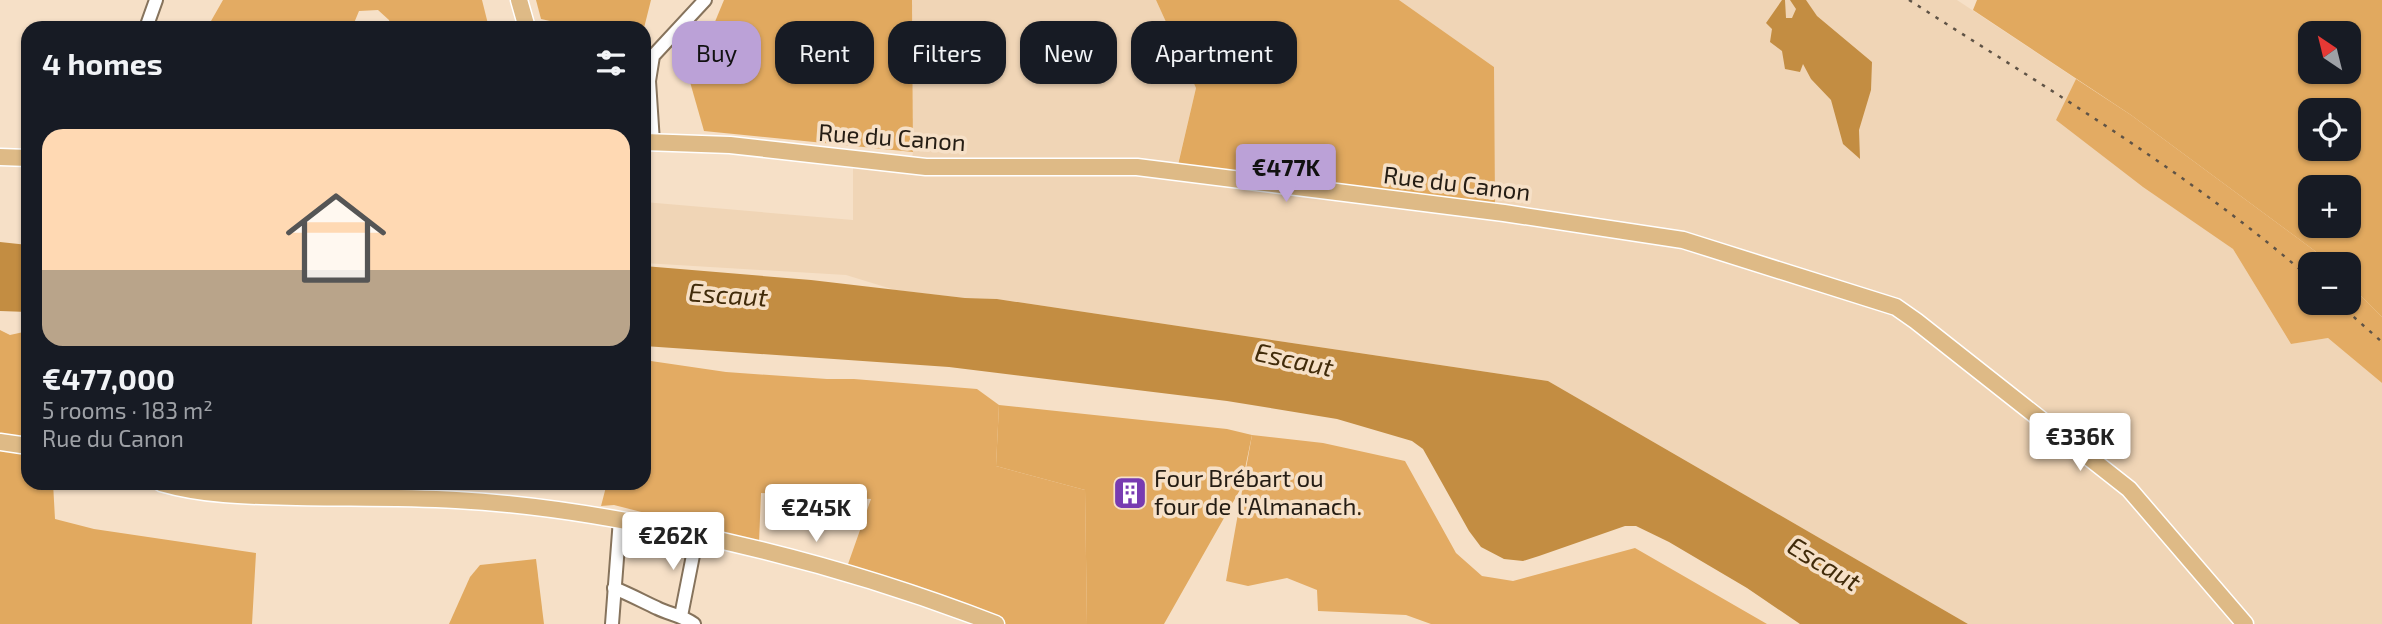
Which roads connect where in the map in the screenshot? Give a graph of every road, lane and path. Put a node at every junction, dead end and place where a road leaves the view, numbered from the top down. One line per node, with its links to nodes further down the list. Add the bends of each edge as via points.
1 (156, 0): 4 (street)
2 (519, 0): 5 (main road)
3 (705, 0): 6 (street, via 653,56)
4 (148, 21)
5 (525, 21)
6 (651, 68)
7 (651, 142): 22 (main road, Rue du Canon, via 730,145 926,167 1137,167 1682,240 1896,307 2129,489)
8 (0, 148): 9 (main road)
9 (21, 156)
10 (0, 157): 11 (main road)
11 (21, 158)
12 (0, 442): 13 (main road)
13 (21, 445)
14 (196, 490): 15 (main road, via 221,495 456,500)
15 (620, 519): 16 (main road); 17 (street)
16 (697, 535): 18 (street); 21 (main road, via 813,562)
17 (614, 588): 18 (street); 19 (street)
18 (681, 616): 20 (street)
19 (612, 624)
20 (694, 624)
21 (996, 624)
22 (2245, 624)

